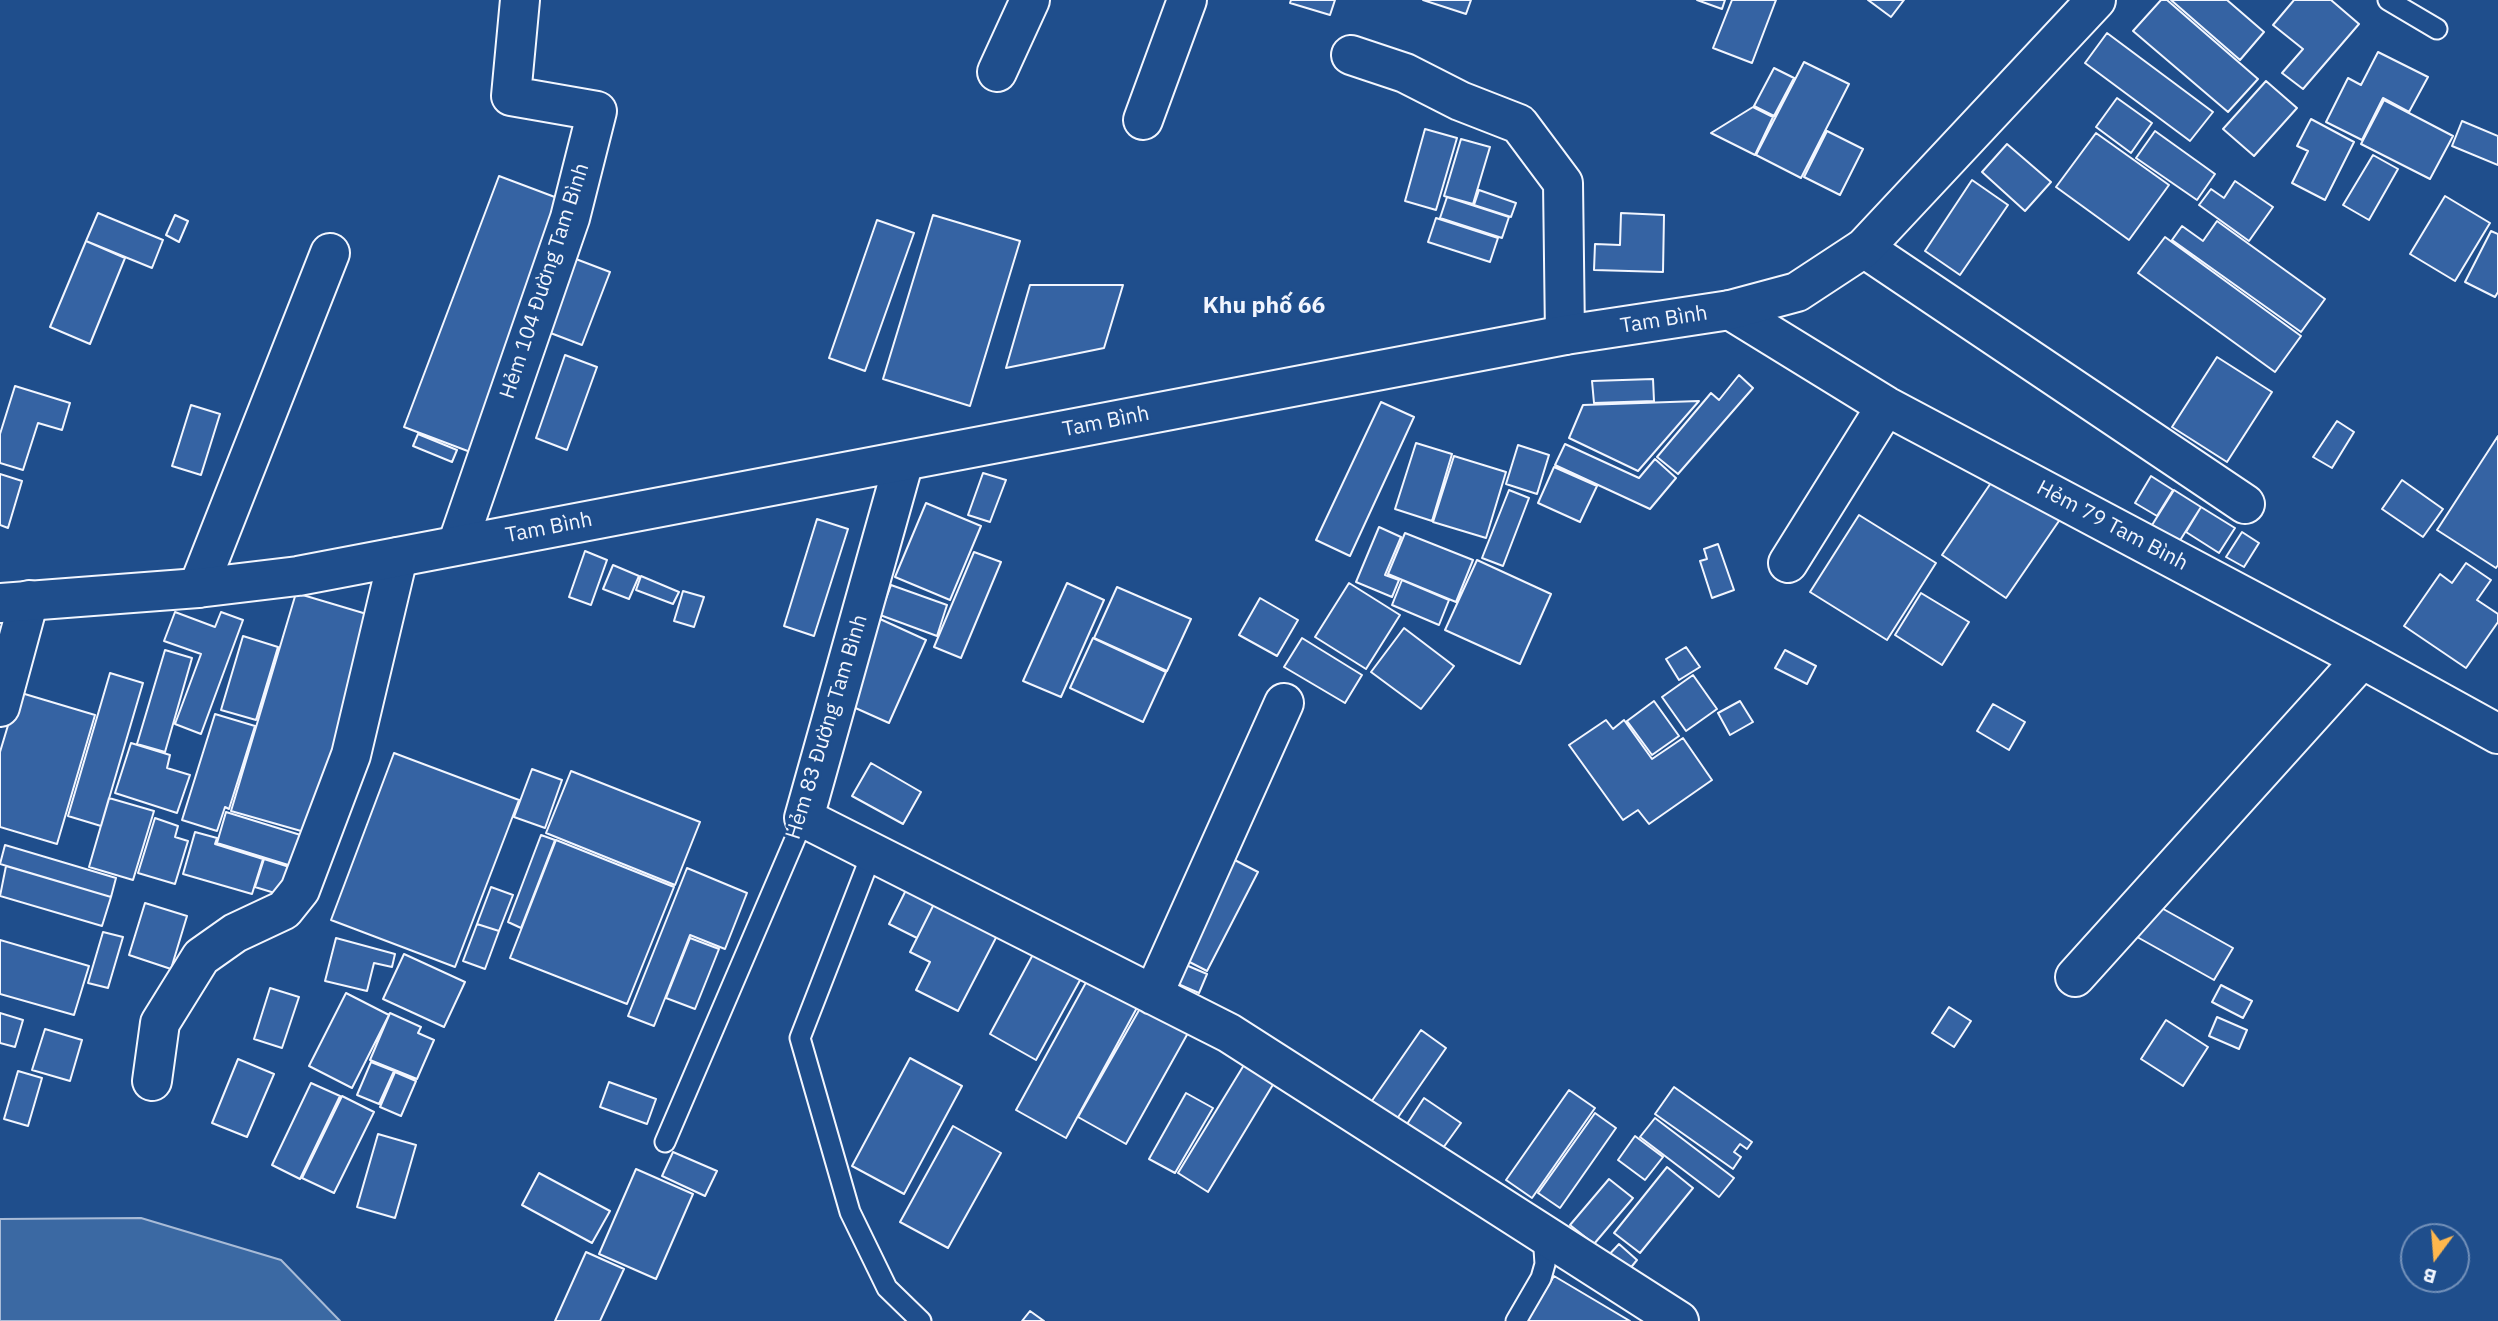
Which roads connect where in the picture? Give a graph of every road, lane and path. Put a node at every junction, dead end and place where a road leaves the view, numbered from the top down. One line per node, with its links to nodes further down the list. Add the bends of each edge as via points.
1 (520, 0): 17 (street, Hẻm 104 Đường Tam Bình, via 511,96 597,111 570,218)
2 (1030, 0): 8 (street)
3 (1187, 0): 9 (street)
4 (2095, 0): 10 (street, Tam Bình)
5 (2388, 0): 6 (lane)
6 (2437, 29)
7 (1351, 55): 13 (street, via 1405,73 1519,124 1563,183)
8 (997, 72)
9 (1143, 120)
10 (1864, 248): 12 (street, Tam Bình, via 1797,292); 16 (street)
11 (330, 253): 20 (street)
12 (1730, 310): 13 (street, Tam Bình); 14 (street, Hẻm 79 Tam Bình)
13 (1565, 335): 15 (street, Tam Bình)
14 (1886, 406): 19 (street); 22 (street, Hẻm 79 Tam Bình)
15 (904, 461): 17 (street, Tam Bình); 26 (street, Hẻm 83 Đường Tam Bình)
16 (2245, 504)
17 (457, 545): 18 (street, Tam Bình)
18 (398, 556): 20 (street, Tam Bình, via 299,576); 30 (street, via 351,755 300,890 284,910 235,933 201,957 160,1023)
19 (1788, 563)
20 (198, 588): 21 (street, Tam Bình)
21 (14, 601): 24 (street)
22 (2362, 659): 25 (street, Hẻm 79 Tam Bình); 28 (street)
23 (1284, 703): 29 (street)
24 (0, 707)
25 (2498, 734)
26 (804, 818): 27 (street); 31 (lane, Hẻm 83 Đường Tam Bình)
27 (872, 853): 29 (street); 33 (lane, via 800,1038 850,1212 887,1288)
28 (2076, 977)
29 (1153, 995): 32 (street, via 1229,1033)
30 (152, 1081)
31 (665, 1142)
32 (1543, 1234): 34 (lane, via 1541,1278); 35 (street)
33 (921, 1321)
34 (1516, 1321)
35 (1679, 1321)

